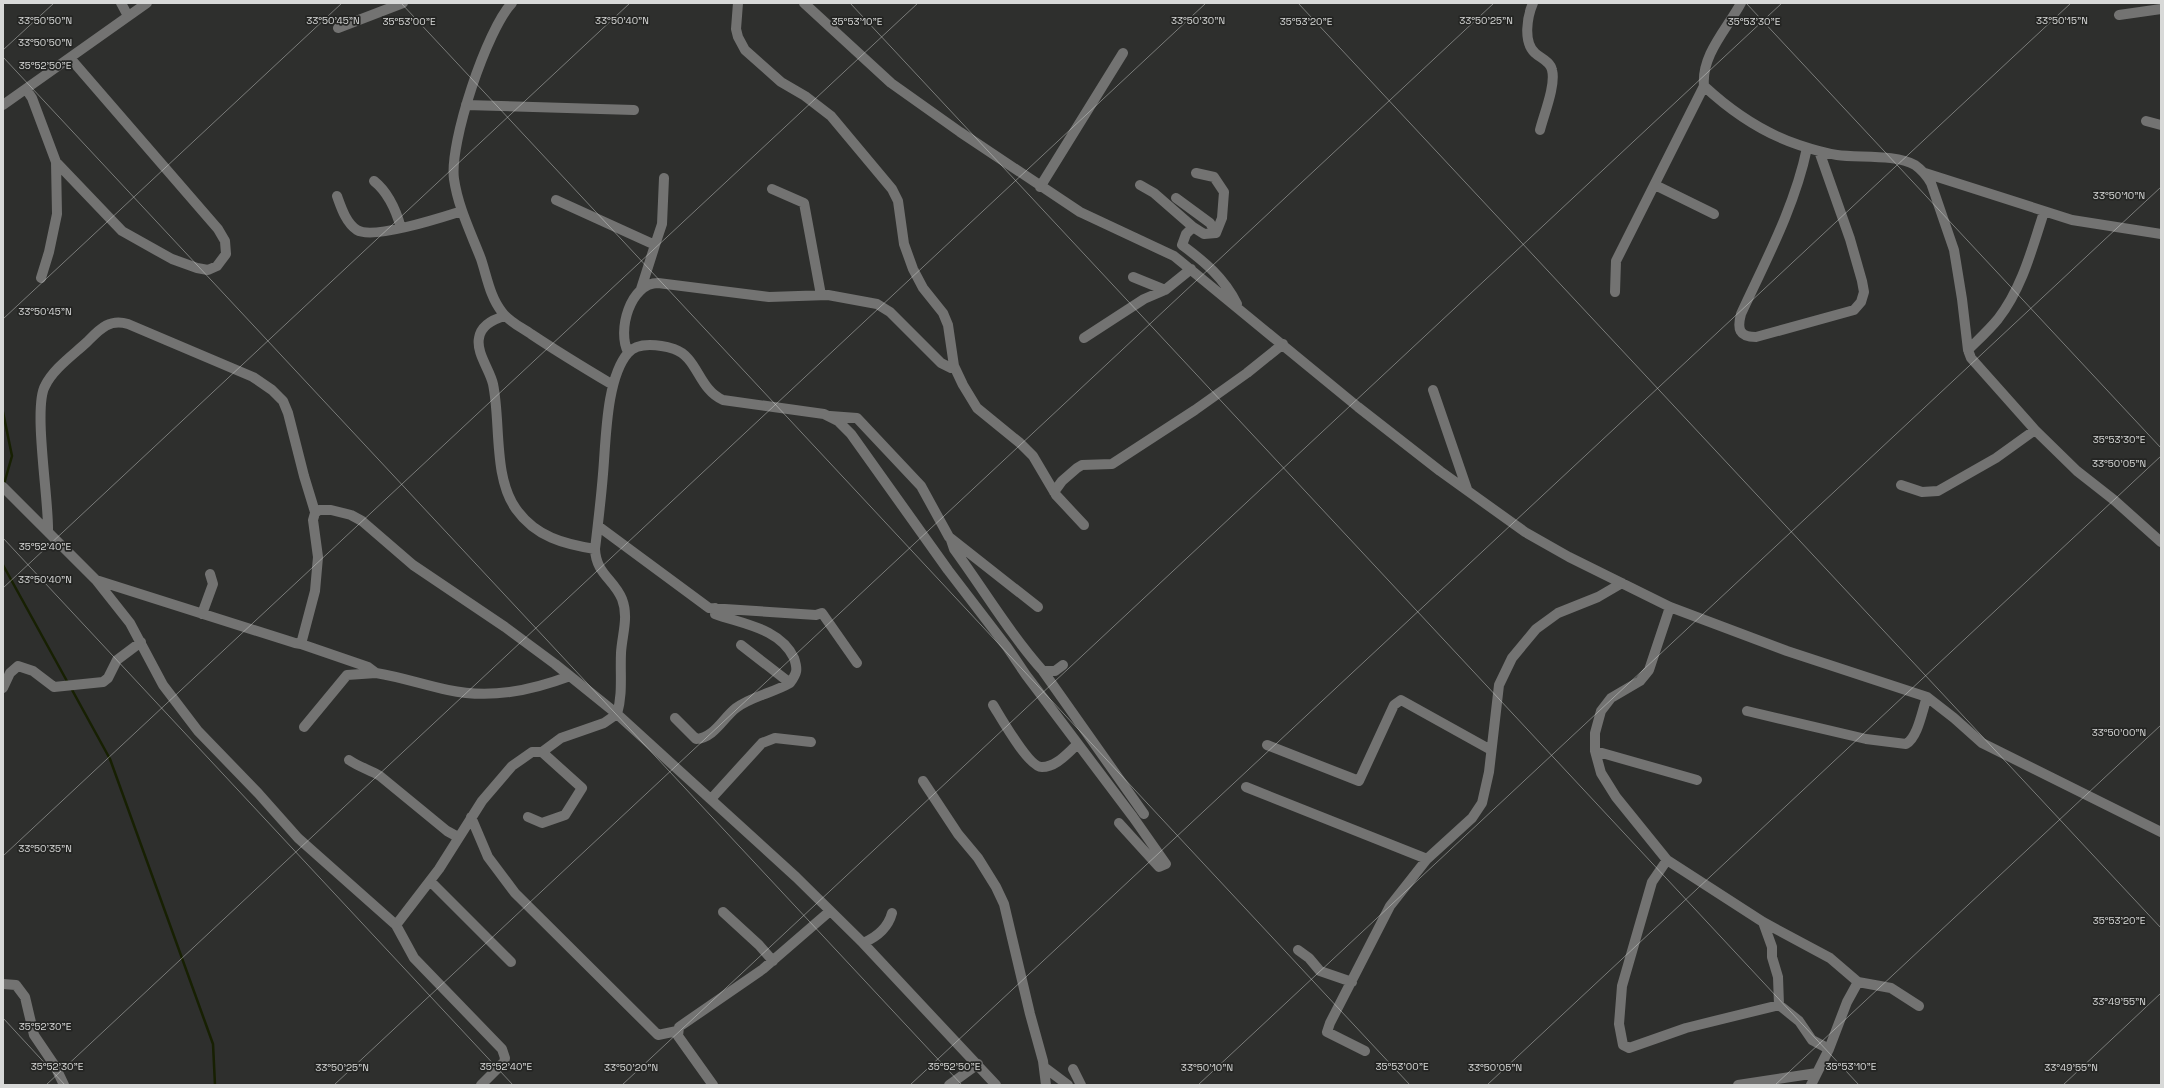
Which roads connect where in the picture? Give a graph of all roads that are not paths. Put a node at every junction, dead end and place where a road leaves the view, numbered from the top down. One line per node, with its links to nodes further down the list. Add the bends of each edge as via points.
1 (121, 3): 11 (street)
2 (147, 3): 11 (street)
3 (403, 3): 12 (street)
4 (512, 3): 18 (street, via 497,26)
5 (738, 3): 58 (street, via 736,29 745,50 781,82 831,116 892,189 898,201 904,244 913,269 923,288 943,313 948,325)
6 (804, 3): 32 (street, via 891,83)
7 (1532, 3): 22 (street, via 1528,44 1548,63 1553,75)
8 (1741, 3): 15 (street, via 1706,64)
9 (2161, 9): 10 (street)
10 (2119, 15)
11 (128, 16): 14 (street)
12 (338, 28)
13 (1123, 53): 32 (street)
14 (70, 58): 16 (street); 25 (street, via 218,229 225,241 225,257 215,268 203,269 172,259 148,246 116,225)
15 (1704, 86): 23 (street, via 1765,132); 31 (street)
16 (26, 89): 17 (street); 25 (street, via 32,98)
17 (3, 105)
18 (466, 105): 19 (street); 37 (street, via 453,170)
19 (634, 110)
20 (2146, 121): 21 (street)
21 (2161, 125)
22 (1540, 130)
23 (1807, 148): 24 (street); 24 (street, via 1798,184 1786,216 1741,314 1738,324 1740,331 1747,337 1756,337 1854,310 1861,302 1864,292 1862,281)
24 (1819, 151): 27 (street, via 1837,155 1901,160)
25 (56, 162): 47 (street, via 57,214)
26 (1196, 173): 42 (street, via 1214,177 1224,192 1222,218)
27 (1925, 173): 38 (street); 56 (street, via 1937,198 1954,250)
28 (664, 178): 44 (street, via 662,224)
29 (374, 181): 41 (street, via 381,186 393,205)
30 (1140, 184): 40 (street)
31 (1655, 185): 39 (street); 50 (street, via 1616,261)
32 (1040, 187): 45 (street, via 1106,225 1174,256)
33 (772, 190): 51 (street, via 804,203)
34 (337, 196): 41 (street, via 349,222 361,232)
35 (1176, 198): 42 (street, via 1210,223)
36 (556, 200): 44 (street)
37 (462, 211): 41 (street); 53 (street, via 495,301)
38 (2044, 212): 43 (street, via 2072,220); 56 (street, via 2014,295 1998,319)
39 (1714, 214)
40 (1193, 227): 42 (street, via 1204,234); 52 (street, via 1186,234 1182,245 1210,265 1230,289)
41 (401, 228)
42 (1216, 233)
43 (2161, 234)
44 (655, 245): 48 (street)
45 (1191, 269): 49 (street); 52 (street)
46 (1133, 276): 49 (street)
47 (41, 278)
48 (641, 289): 51 (street, via 658,283 769,297); 57 (street, via 633,299 624,331 624,343)
49 (1165, 290): 54 (street, via 1144,299)
50 (1615, 292)
51 (821, 295): 58 (street, via 854,298 881,306 941,362 948,367)
52 (1239, 307): 55 (street)
53 (505, 316): 59 (street); 73 (street, via 485,326 480,333 478,344 489,370 496,400 500,454 507,490 521,515 546,536 556,541)
54 (1084, 338)
55 (1282, 344): 65 (street, via 1358,407); 66 (street, via 1195,410 1112,464 1082,465 1062,481)
56 (1968, 350): 62 (street, via 1976,365)
57 (628, 352): 59 (street); 61 (street, via 638,346 673,349 685,355 706,387 718,397 733,402)
58 (954, 366): 66 (street, via 977,408 1033,456)
59 (613, 386): 69 (street, via 609,404)
60 (1433, 390): 65 (street)
61 (828, 416): 71 (street, via 857,418 921,486); 98 (street, via 838,421 855,439 948,570)
62 (2035, 430): 63 (street, via 1996,458 1938,491 1922,492); 72 (street, via 2077,471)
63 (1901, 485)
64 (3, 487): 70 (street)
65 (1467, 490): 76 (street, via 1526,532)
66 (1054, 492): 68 (street)
67 (315, 512): 70 (street, via 288,413 283,401 272,390 253,377 128,324 117,322 103,327 48,381 43,390 42,447); 82 (street, via 313,520 318,567 315,591); 88 (street, via 339,511 362,521 413,565 505,627)
68 (1084, 525)
69 (598, 526): 73 (street); 79 (street, via 709,608)
70 (48, 531): 75 (street)
71 (949, 537): 77 (street); 86 (street, via 954,549 981,588 1028,655)
72 (2161, 542)
73 (595, 549): 94 (street, via 599,567 618,591 625,612 621,652 621,701)
74 (210, 574): 80 (street, via 213,584)
75 (96, 580): 80 (street); 81 (street, via 130,623)
76 (1622, 583): 78 (street); 100 (street, via 1598,597 1558,613 1536,629 1512,658 1499,685)
77 (1038, 607)
78 (1670, 607): 91 (street, via 1787,651); 101 (street, via 1649,670 1640,680 1611,698 1601,711 1595,733)
79 (715, 608): 84 (street, via 816,615 822,613); 89 (street, via 715,614 753,626 779,640 792,654 798,668)
80 (202, 614): 82 (street)
81 (141, 642): 90 (street, via 117,660 108,678 101,683 54,687 33,671 18,666 10,673); 121 (street, via 163,685 203,736 298,838)
82 (301, 644): 87 (street, via 368,667)
83 (741, 645): 89 (street)
84 (857, 663)
85 (1063, 665): 86 (street, via 1055,672)
86 (1043, 671): 108 (street)
87 (376, 673): 88 (street, via 449,690 480,694 536,688); 96 (street, via 347,675)
88 (570, 676): 94 (street)
89 (790, 683): 95 (street, via 746,701 724,718 712,734 704,739 696,739)
90 (3, 688)
91 (1927, 698): 93 (street, via 1917,730 1911,741 1906,744 1866,739); 112 (street, via 1937,703 1982,743)
92 (993, 705): 98 (street, via 1036,766 1042,768 1062,760)
93 (1747, 711)
94 (618, 714): 102 (street, via 611,720 561,738); 107 (street)
95 (676, 718)
96 (304, 727)
97 (811, 742): 107 (street, via 775,738 762,743)
98 (1078, 744): 111 (street, via 1166,864 1159,867)
99 (1267, 745): 100 (street, via 1359,781 1394,705 1401,700)
100 (1491, 750): 114 (street, via 1487,786 1482,803 1472,818)
101 (1595, 751): 104 (street); 115 (street, via 1601,773 1616,797)
102 (542, 752): 109 (street, via 532,752 512,766); 110 (street, via 582,788 565,815 542,823)
103 (349, 760): 113 (street, via 380,776 447,831)
104 (1697, 780)
105 (924, 781): 135 (street, via 958,834 978,858 1004,904)
106 (1246, 787): 114 (street)
107 (711, 799): 117 (street, via 781,862)
108 (1144, 814)
109 (470, 817): 113 (street); 131 (street, via 488,857 515,893 658,1035)
110 (528, 818)
111 (1120, 823)
112 (2161, 832)
113 (458, 837): 116 (street)
114 (1427, 859): 126 (street, via 1390,906)
115 (1667, 860): 120 (street); 129 (street, via 1652,882 1622,986 1619,1024 1623,1044 1629,1048 1686,1028)
116 (430, 881): 121 (street); 125 (street)
117 (830, 911): 122 (street); 124 (street)
118 (723, 912): 124 (street, via 760,945)
119 (892, 913): 122 (street, via 889,922 878,934)
120 (1763, 922): 127 (street, via 1830,958); 129 (street, via 1772,947 1778,977)
121 (396, 925): 140 (street, via 414,958 502,1049 506,1058 504,1062)
122 (864, 943): 134 (street)
123 (1298, 950): 126 (street, via 1320,971)
124 (773, 961): 131 (street, via 683,1022)
125 (511, 962)
126 (1352, 982): 133 (street, via 1327,1032)
127 (1858, 982): 130 (street, via 1891,988); 132 (street, via 1847,1002)
128 (3, 984): 139 (street, via 16,985 22,991 27,1001 34,1035 55,1066)
129 (1779, 1006): 132 (street, via 1799,1021 1812,1040)
130 (1919, 1006)
131 (677, 1031): 141 (street)
132 (1829, 1049): 137 (street)
133 (1365, 1051)
134 (978, 1064): 142 (street); 143 (street)
135 (1044, 1067): 138 (street); 144 (street)
136 (1073, 1069): 145 (street)
137 (1817, 1073): 146 (street); 147 (street)
138 (1047, 1084)
139 (64, 1085)
140 (481, 1085)
141 (713, 1085)
142 (949, 1085)
143 (996, 1085)
144 (1068, 1085)
145 (1081, 1085)
146 (1738, 1085)
147 (1811, 1085)

